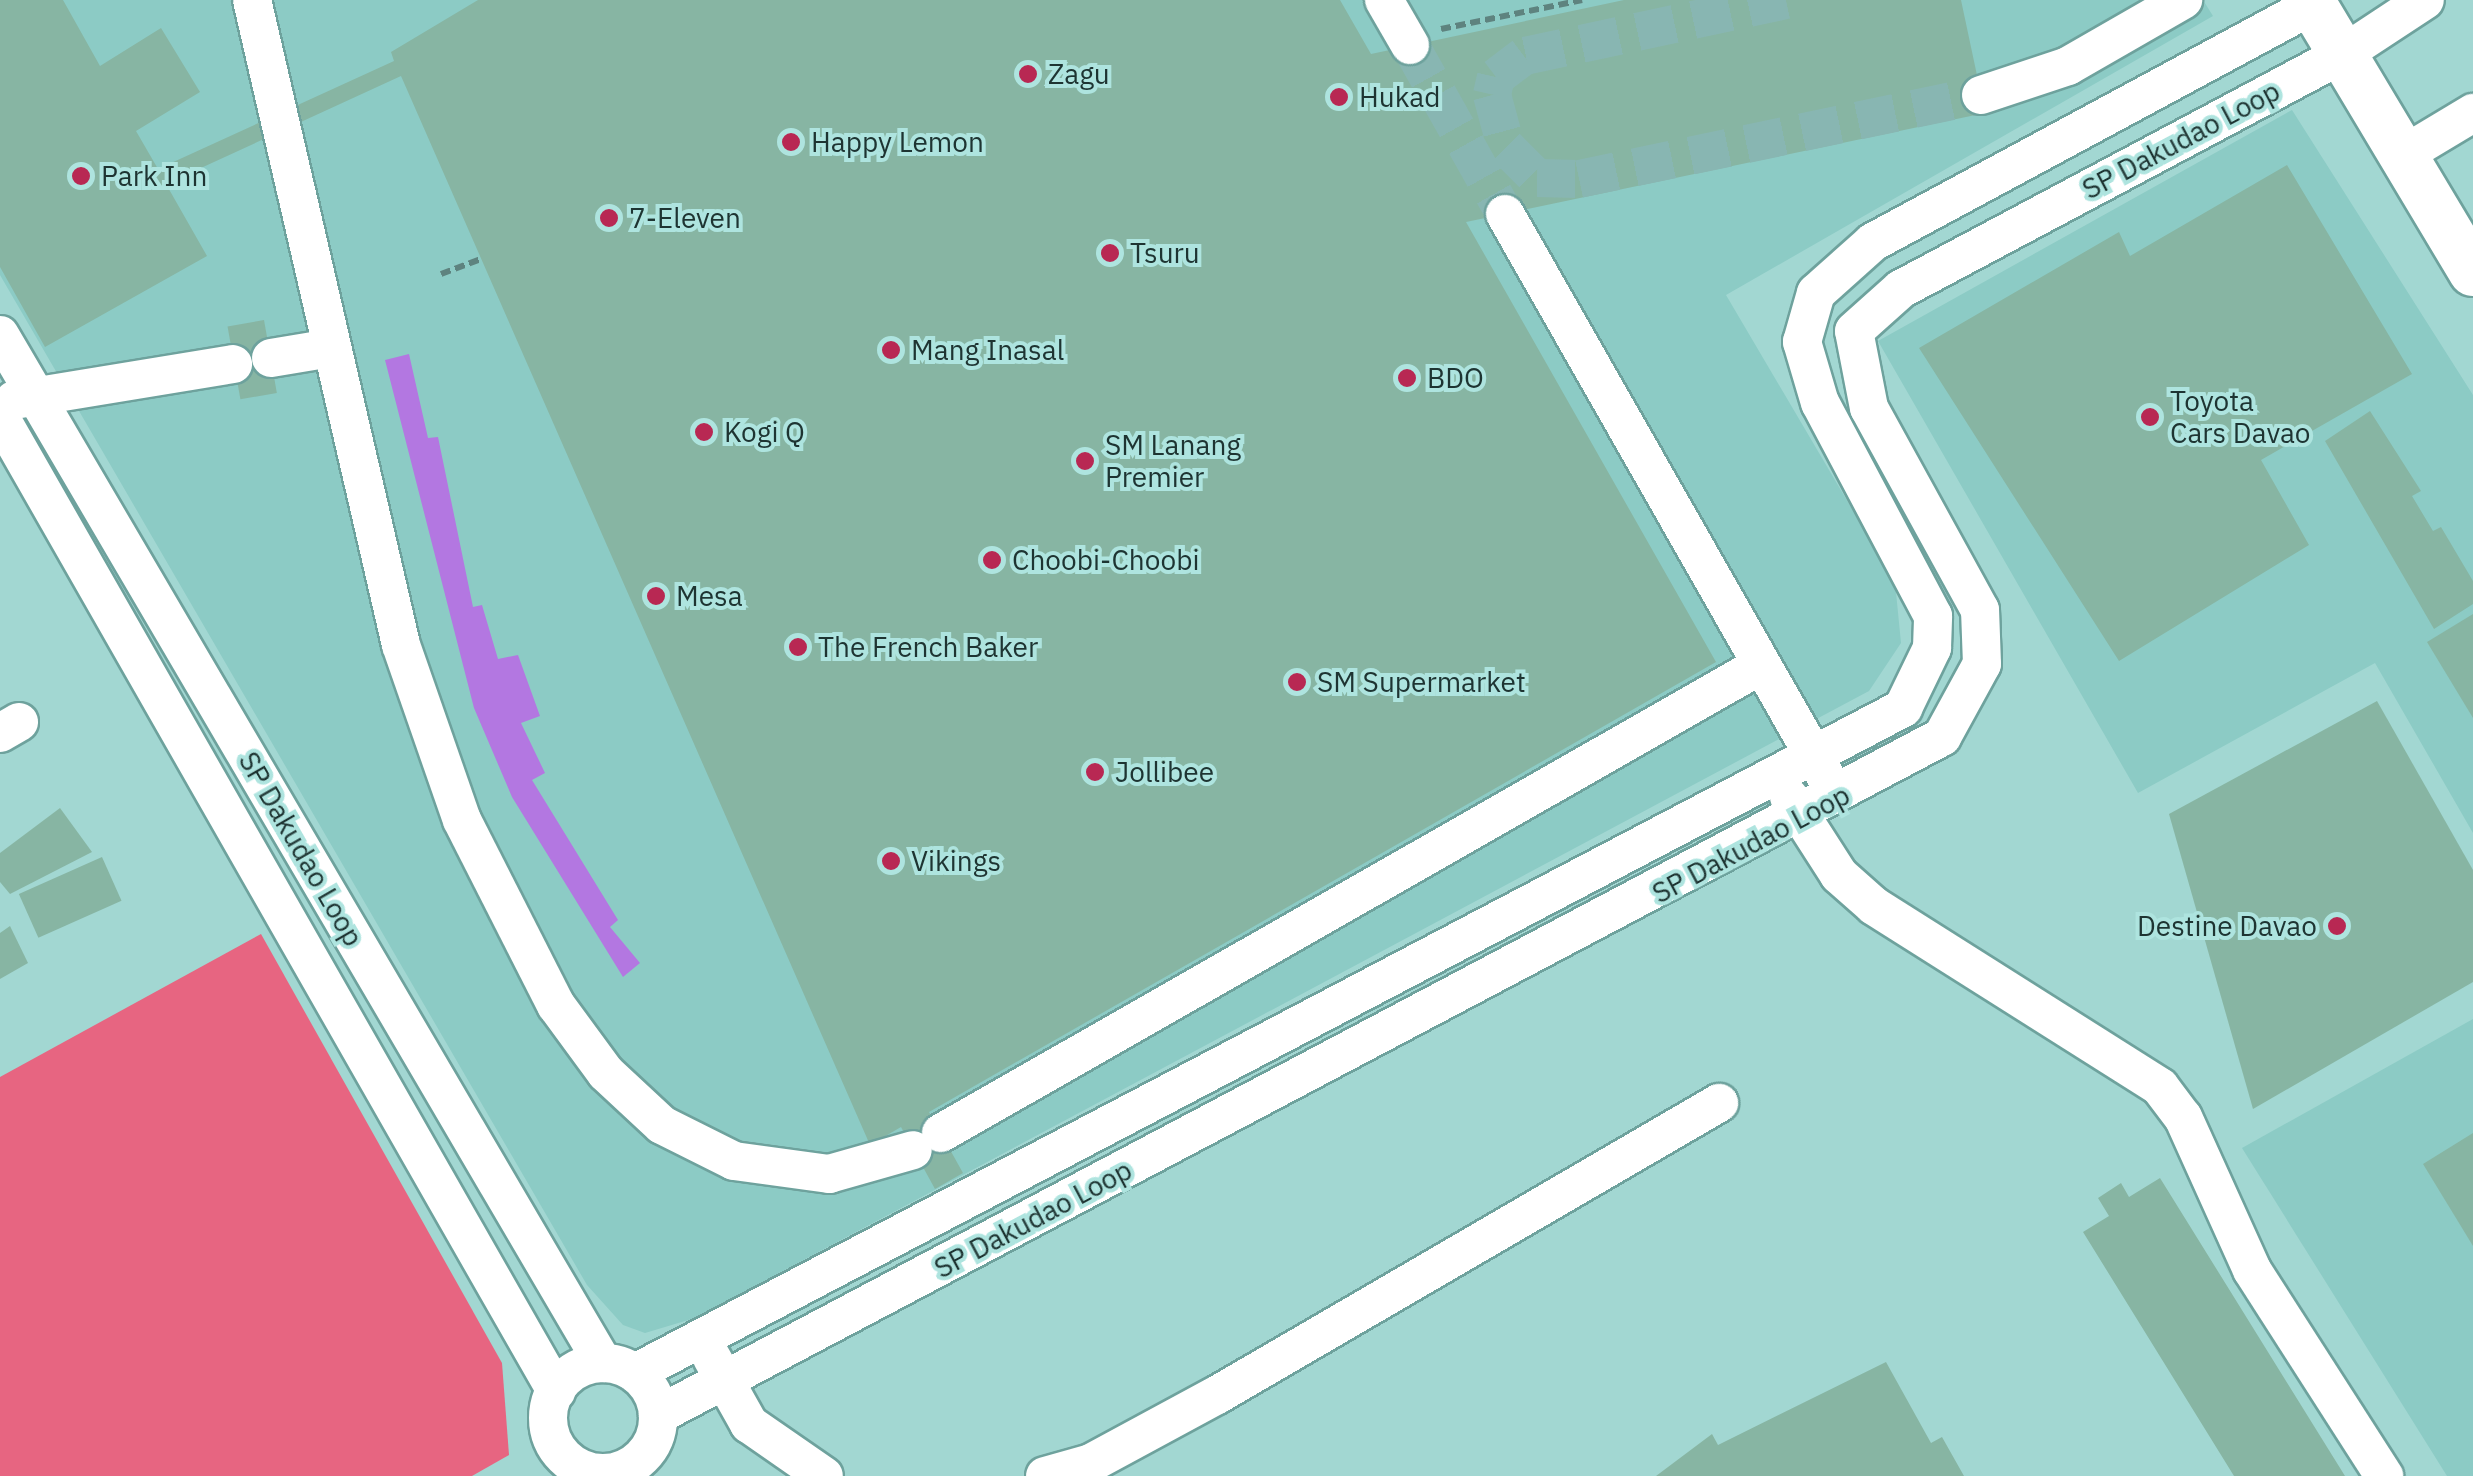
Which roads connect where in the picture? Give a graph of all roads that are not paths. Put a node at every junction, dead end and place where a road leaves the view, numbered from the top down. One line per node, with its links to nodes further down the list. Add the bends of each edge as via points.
1 (252, 0): 16 (street)
2 (1384, 0): 6 (street)
3 (2184, 0): 8 (street, via 2068,66)
4 (2425, 0): 7 (street, SP Dakudao Loop)
5 (2311, 2): 7 (main road); 13 (street, SP Dakudao Loop, via 1873,242 1828,276)
6 (1407, 41)
7 (2342, 54): 10 (main road); 14 (street, SP Dakudao Loop, via 1901,289)
8 (1982, 95)
9 (2473, 113): 10 (street)
10 (2403, 155): 12 (main road)
11 (1505, 214): 21 (street)
12 (2473, 272)
13 (1806, 316): 14 (street); 22 (street, SP Dakudao Loop, via 1802,342 1820,403 1933,616 1932,648 1902,708)
14 (1854, 331): 24 (street, SP Dakudao Loop, via 1869,408 1968,577 1983,632 1982,664 1957,723)
15 (0, 335): 19 (street, SP Dakudao Loop)
16 (331, 348): 17 (street); 21 (street, via 426,726 507,917 556,1004 606,1072 662,1125 734,1161 829,1174 927,1141)
17 (270, 358)
18 (233, 364): 19 (street)
19 (18, 399): 32 (street, SP Dakudao Loop)
20 (0, 418): 34 (street, SP Dakudao Loop)
21 (1761, 665): 22 (street)
22 (1814, 758): 23 (street, SP Dakudao Loop); 24 (street)
23 (1777, 778): 25 (street); 26 (street, SP Dakudao Loop)
24 (1838, 799): 25 (street, SP Dakudao Loop)
25 (1801, 818): 27 (street, SP Dakudao Loop); 39 (street, via 1838,876 1874,906 2160,1086 2183,1116 2252,1270)
26 (1425, 962): 27 (street); 29 (street, SP Dakudao Loop)
27 (1446, 1004): 30 (street, SP Dakudao Loop)
28 (1718, 1103): 38 (street, via 1217,1395 1091,1463)
29 (1126, 1117): 30 (street); 31 (street, SP Dakudao Loop)
30 (1148, 1160): 33 (street, SP Dakudao Loop)
31 (702, 1338): 32 (street, SP Dakudao Loop); 33 (street)
32 (619, 1368): 34 (street, via 570,1374); 35 (street)
33 (724, 1381): 35 (street, SP Dakudao Loop); 37 (street, via 773,1447)
34 (556, 1391): 36 (street, via 551,1434)
35 (658, 1415): 36 (street, via 638,1462 600,1474)
36 (569, 1471)
37 (824, 1476)
38 (1046, 1476)
39 (2384, 1476)

